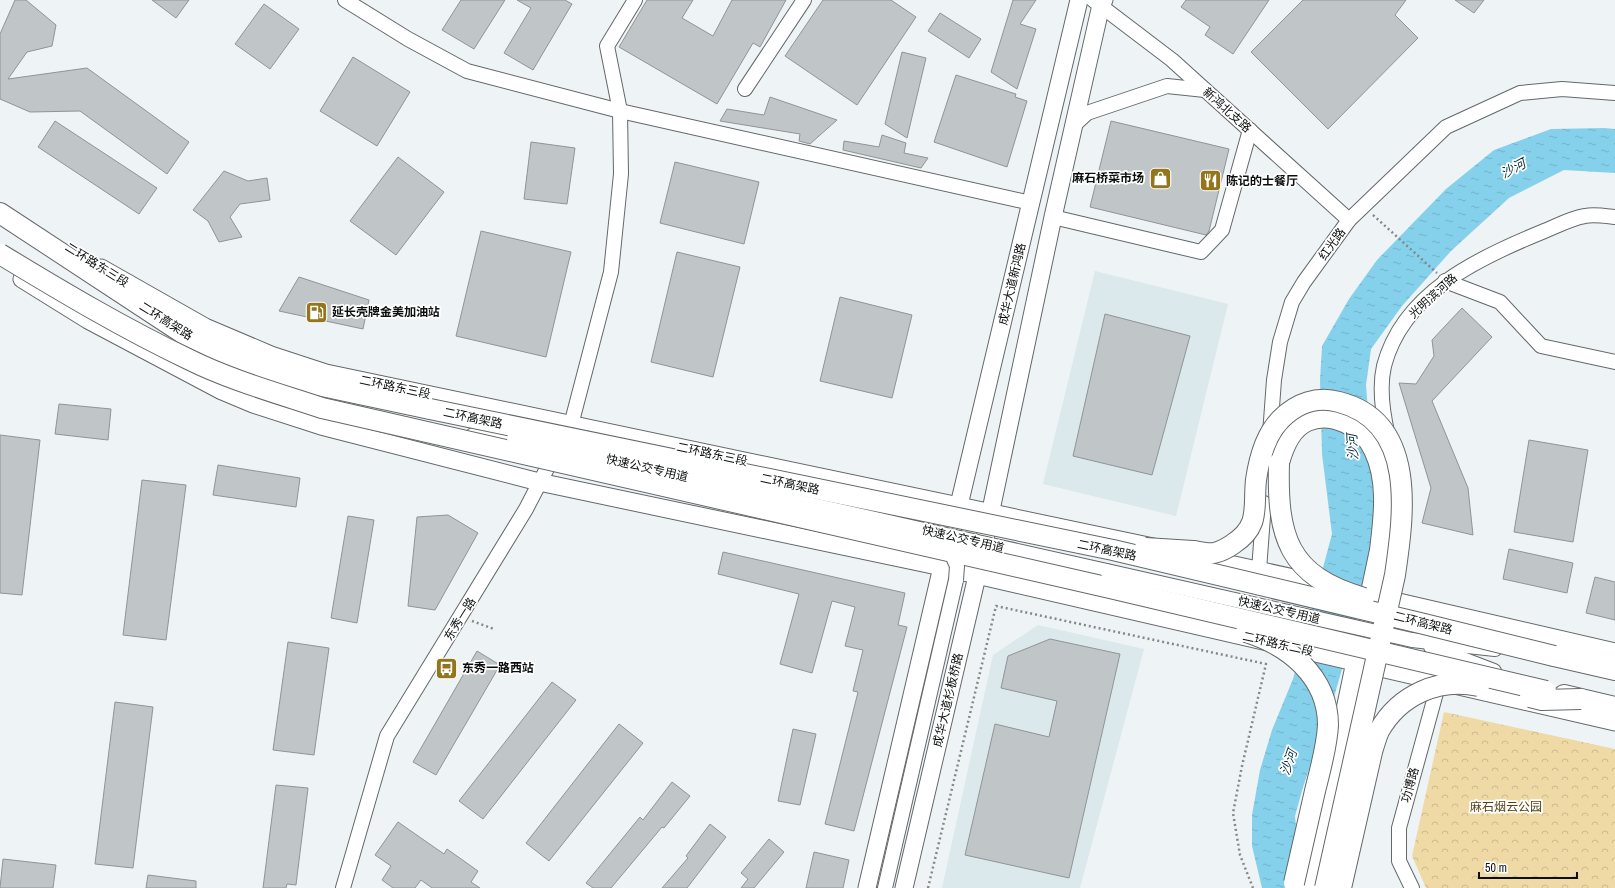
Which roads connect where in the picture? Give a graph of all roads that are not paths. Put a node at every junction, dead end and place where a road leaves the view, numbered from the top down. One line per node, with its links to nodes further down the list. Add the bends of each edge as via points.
1 (345, 0): 9 (street, via 408,39 467,71)
2 (636, 0): 9 (street, 东秀一路, via 608,46)
3 (804, 0): 6 (street)
4 (1079, 0): 13 (main road, 成华大道新鸿路)
5 (1100, 2): 7 (street, 新鸿北支路); 10 (main road, 成华大道新鸿路)
6 (745, 89)
7 (1205, 90): 10 (street, via 1167,86 1087,113); 11 (street, 新鸿北支路)
8 (1615, 93): 17 (street, 红光路, via 1562,89 1520,93 1446,127)
9 (620, 111): 13 (street); 23 (street, 东秀一路, via 621,174 611,272)
10 (1074, 125): 15 (main road, 成华大道新鸿路)
11 (1250, 130): 15 (street, via 1222,230 1201,252); 17 (street, 新鸿北支路)
12 (0, 202): 23 (main road, 二环路东三段, via 116,278 205,327 246,345 326,372)
13 (1031, 203): 27 (main road, 成华大道新鸿路)
14 (0, 214): 22 (highway, 二环高架路, via 184,334 221,352 318,385)
15 (1053, 217): 28 (main road, 成华大道新鸿路)
16 (1615, 217): 20 (street, 光明滨河路, via 1584,216 1482,258)
17 (1349, 220): 33 (street, 红光路, via 1292,302 1280,342 1274,380)
18 (0, 254): 24 (highway, 二环高架路, bridge, via 57,289 188,360 322,408)
19 (0, 265): 26 (main road, via 88,320 241,399 321,426)
20 (1445, 282): 21 (street, via 1500,302 1541,346); 36 (street, 光明滨河路, via 1410,315 1394,341 1384,367 1382,409 1392,456 1398,503 1398,531)
21 (1615, 362)
22 (430, 409): 25 (street, bridge); 31 (highway, 二环高架路, bridge)
23 (571, 425): 26 (street, 东秀一路); 27 (main road, 二环路东三段)
24 (425, 431): 25 (street, bridge); 37 (highway, 二环高架路, bridge)
25 (514, 438): 29 (street, 快速公交专用道, bridge)
26 (539, 482): 32 (main road); 46 (street, 东秀一路, via 526,509 461,618 387,736)
27 (959, 505): 28 (main road, 二环路东三段); 32 (main road, 成华大道新鸿路)
28 (989, 512): 33 (main road); 34 (main road, 成华大道杉板桥路)
29 (932, 532): 30 (street, 快速公交专用道, bridge); 35 (street, bridge, via 949,548 956,566)
30 (991, 545): 35 (street, bridge, via 968,558); 38 (street, 快速公交专用道, bridge)
31 (1113, 550): 38 (highway, 二环高架路, bridge); 52 (highway, bridge, via 1140,547 1215,553 1246,534 1255,519 1256,481 1261,456 1280,420 1293,407 1313,400 1332,400 1353,406 1372,417 1389,438 1399,475 1402,532 1395,575)
32 (942, 567): 34 (main road, 二环路东二段); 47 (main road)
33 (1259, 570): 36 (main road, bridge)
34 (977, 576): 41 (main road, 二环路东二段); 49 (main road, 成华大道杉板桥路)
35 (956, 580): 48 (street)
36 (1383, 598): 39 (main road)
37 (1179, 605): 42 (highway, 二环高架路, bridge); 50 (highway, bridge, via 1280,645 1297,658 1322,694 1327,708 1326,741)
38 (1416, 631): 40 (highway, 二环高架路, bridge, via 1554,656); 42 (street, 快速公交专用道, bridge); 51 (highway, bridge, via 1376,602 1368,599 1345,593 1313,576 1299,562 1288,544 1279,500 1279,463 1283,449 1293,432 1307,421 1327,418 1344,422 1361,432 1374,448 1381,467 1384,504 1380,550 1370,596 1369,604 1362,634 1361,642 1349,696 1345,719 1333,772 1313,872)
39 (1615, 652)
40 (1615, 670)
41 (1438, 682): 45 (main road, 二环路东二段); 54 (street, 功博路, via 1399,828 1399,861)
42 (1546, 691): 43 (highway, 二环高架路, bridge)
43 (1581, 699): 44 (highway, 二环高架路); 53 (highway, bridge, via 1542,700 1472,685 1450,683 1419,692 1402,702 1379,732 1374,746)
44 (1615, 707)
45 (1615, 722)
46 (343, 888)
47 (867, 888)
48 (886, 888)
49 (904, 888)
50 (1293, 888)
51 (1309, 888)
52 (1325, 888)
53 (1341, 888)
54 (1412, 888)

